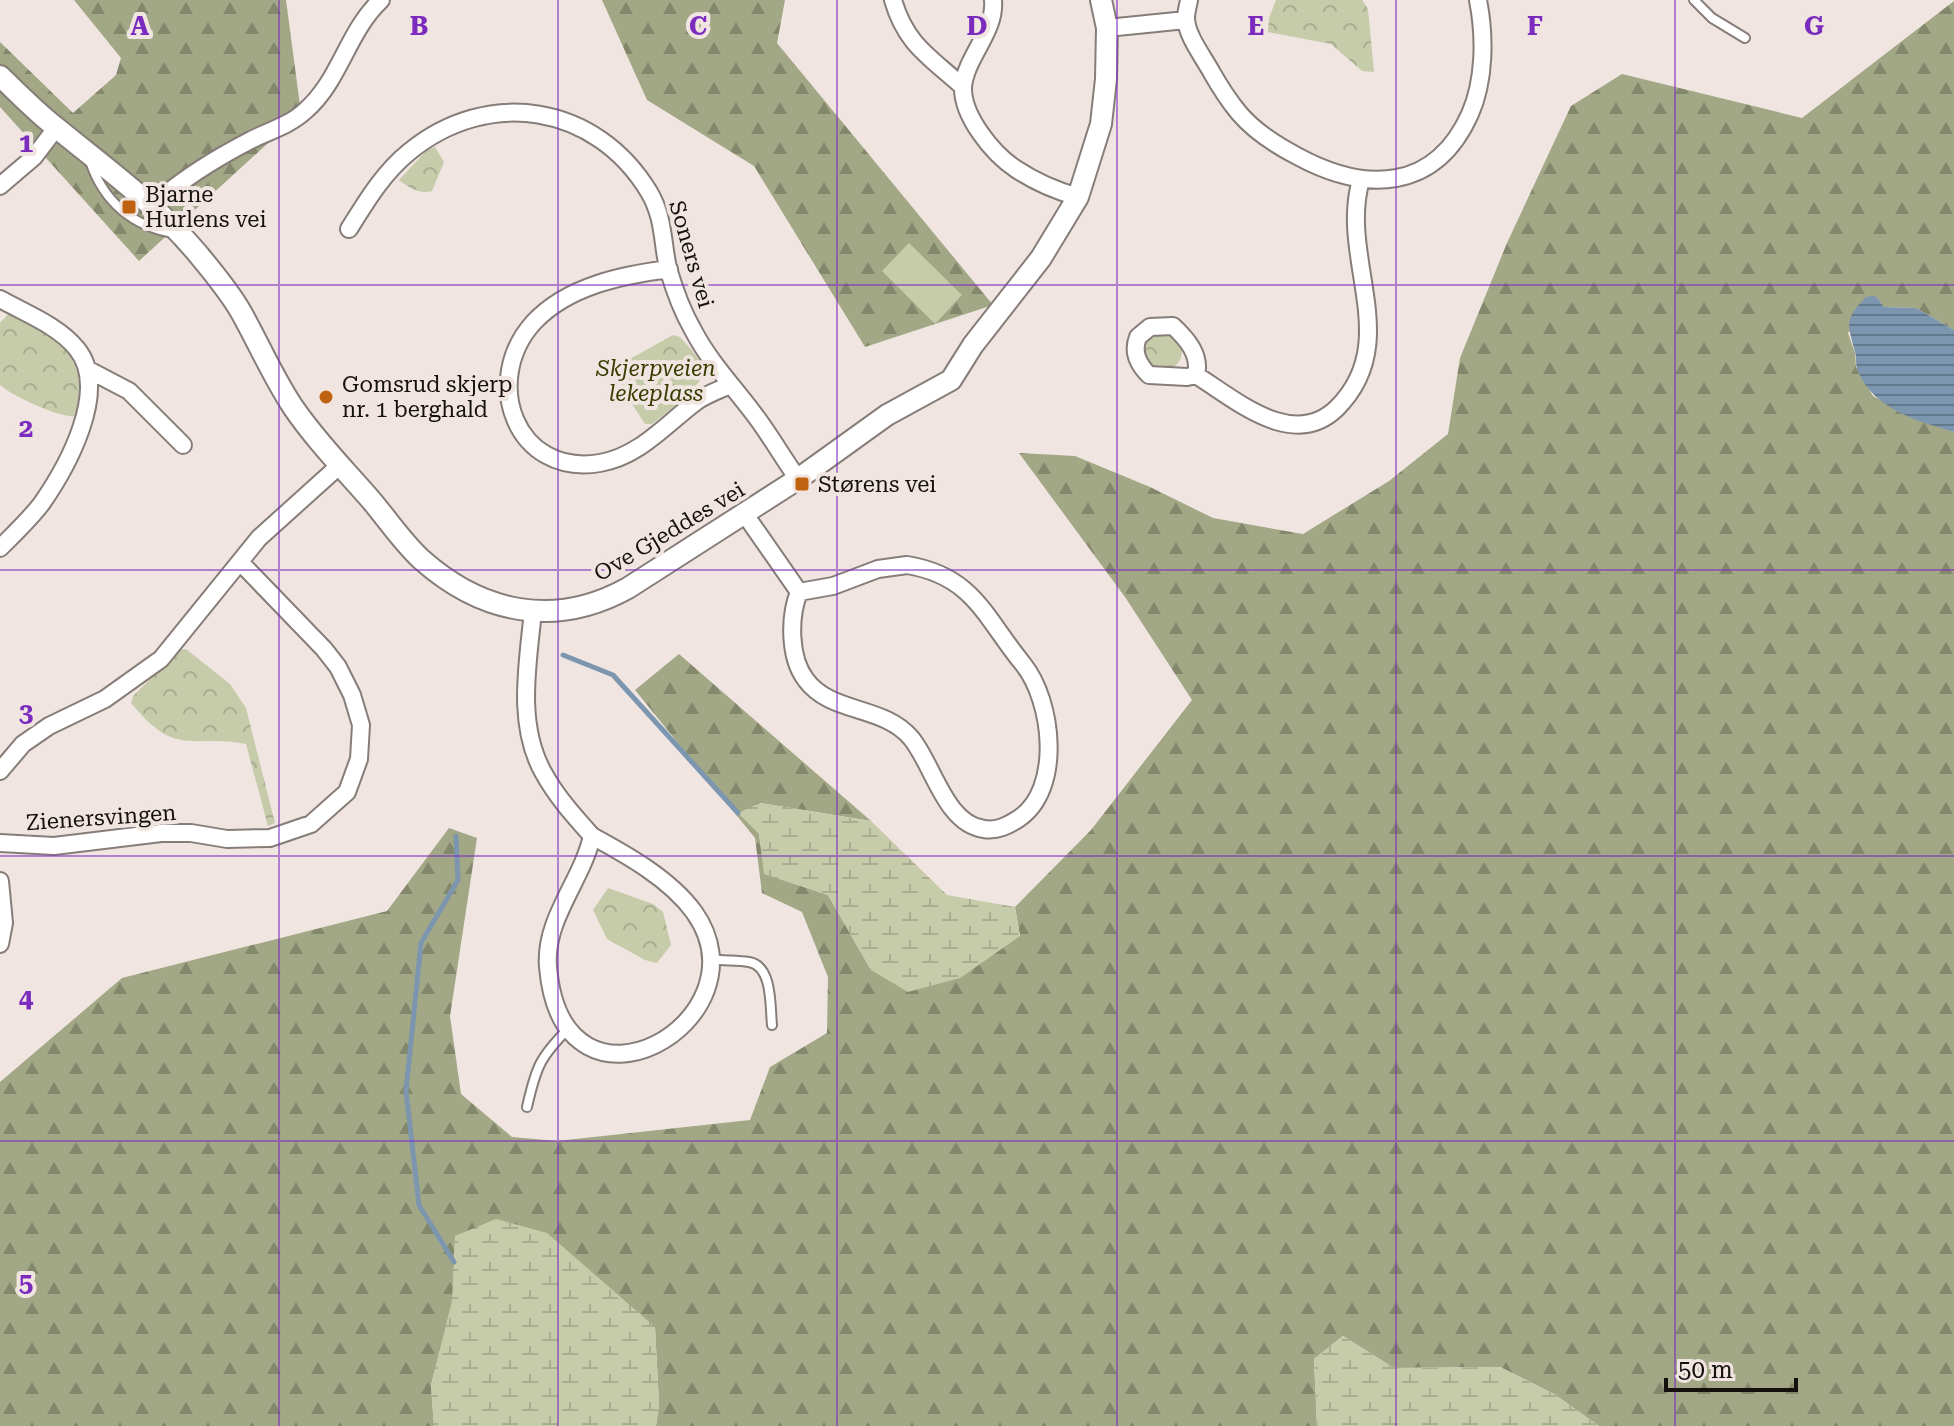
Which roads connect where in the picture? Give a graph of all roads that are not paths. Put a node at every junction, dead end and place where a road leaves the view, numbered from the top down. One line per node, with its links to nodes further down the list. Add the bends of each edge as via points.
1 (381, 0): 18 (street, via 361,21 323,93 302,115 215,160)
2 (893, 0): 12 (street, via 906,35)
3 (993, 0): 12 (street, via 987,31)
4 (1101, 0): 9 (street, Ove Gjeddes vei)
5 (1189, 0): 8 (street)
6 (1478, 0): 15 (street, via 1481,75 1476,100 1456,141 1433,164 1402,178)
7 (1701, 2): 10 (lane, via 1712,18)
8 (1186, 20): 9 (street); 15 (street, via 1240,115 1270,141 1312,164)
9 (1107, 28): 17 (street, Ove Gjeddes vei, via 1101,124)
10 (1745, 38)
11 (0, 76): 13 (street, Ove Gjeddes vei)
12 (963, 87): 17 (street, via 967,107 994,150 1015,168)
13 (56, 128): 14 (street, Ove Gjeddes vei); 16 (street, via 34,157)
14 (88, 152): 18 (street, Ove Gjeddes vei); 20 (lane, via 97,181 133,219)
15 (1361, 180): 24 (street, via 1355,236 1369,341 1364,365 1347,397 1315,423 1292,426 1259,415)
16 (0, 186)
17 (1078, 197): 28 (street, Ove Gjeddes vei, via 1041,258 951,380 887,415)
18 (153, 205): 20 (street, Ove Gjeddes vei)
19 (349, 229): 21 (street, Soners vei, via 388,174 437,133 476,116 527,113 582,129 615,149 632,167 660,212)
20 (181, 234): 27 (street, Ove Gjeddes vei, via 224,286 294,408)
21 (669, 269): 25 (street, Soners vei, via 693,332); 25 (street, via 601,283 542,315 526,334 510,369 508,396 514,420 537,450 551,458 603,462 637,448 700,399)
22 (0, 299): 23 (street, via 62,335 78,350)
23 (87, 369): 26 (street, via 129,391); 30 (street, via 89,397 78,438 41,503)
24 (1196, 375)
25 (730, 385): 28 (street, Soners vei)
26 (183, 445)
27 (340, 465): 31 (street, via 268,528); 33 (street, Ove Gjeddes vei, via 420,558 453,585 488,602)
28 (798, 479): 29 (street, Ove Gjeddes vei)
29 (744, 513): 32 (street); 33 (street, Ove Gjeddes vei, via 608,599 584,607)
30 (0, 548)
31 (240, 562): 34 (street, via 161,659 105,699 23,744); 36 (street, Zienersvingen, via 324,649 352,695 361,725 359,759 347,792 311,824 270,838 176,833 54,846)
32 (799, 592): 32 (street, via 907,565 945,576 973,598 1027,670 1046,718 1049,762 1039,795 1026,814 1004,827 970,826 956,815 902,729 826,698 807,682 793,638)
33 (533, 611): 35 (street, via 526,695 534,751 560,799)
34 (0, 771)
35 (592, 836): 39 (street, via 683,899 705,933); 41 (street, via 549,942 555,999)
36 (0, 843)
37 (0, 881): 38 (street)
38 (0, 944)
39 (710, 959): 40 (lane, via 760,966 767,978); 41 (street, via 701,1003 686,1023 645,1050 631,1055 600,1052 581,1043)
40 (772, 1025)
41 (569, 1028): 42 (lane, via 543,1054)
42 (527, 1107)

